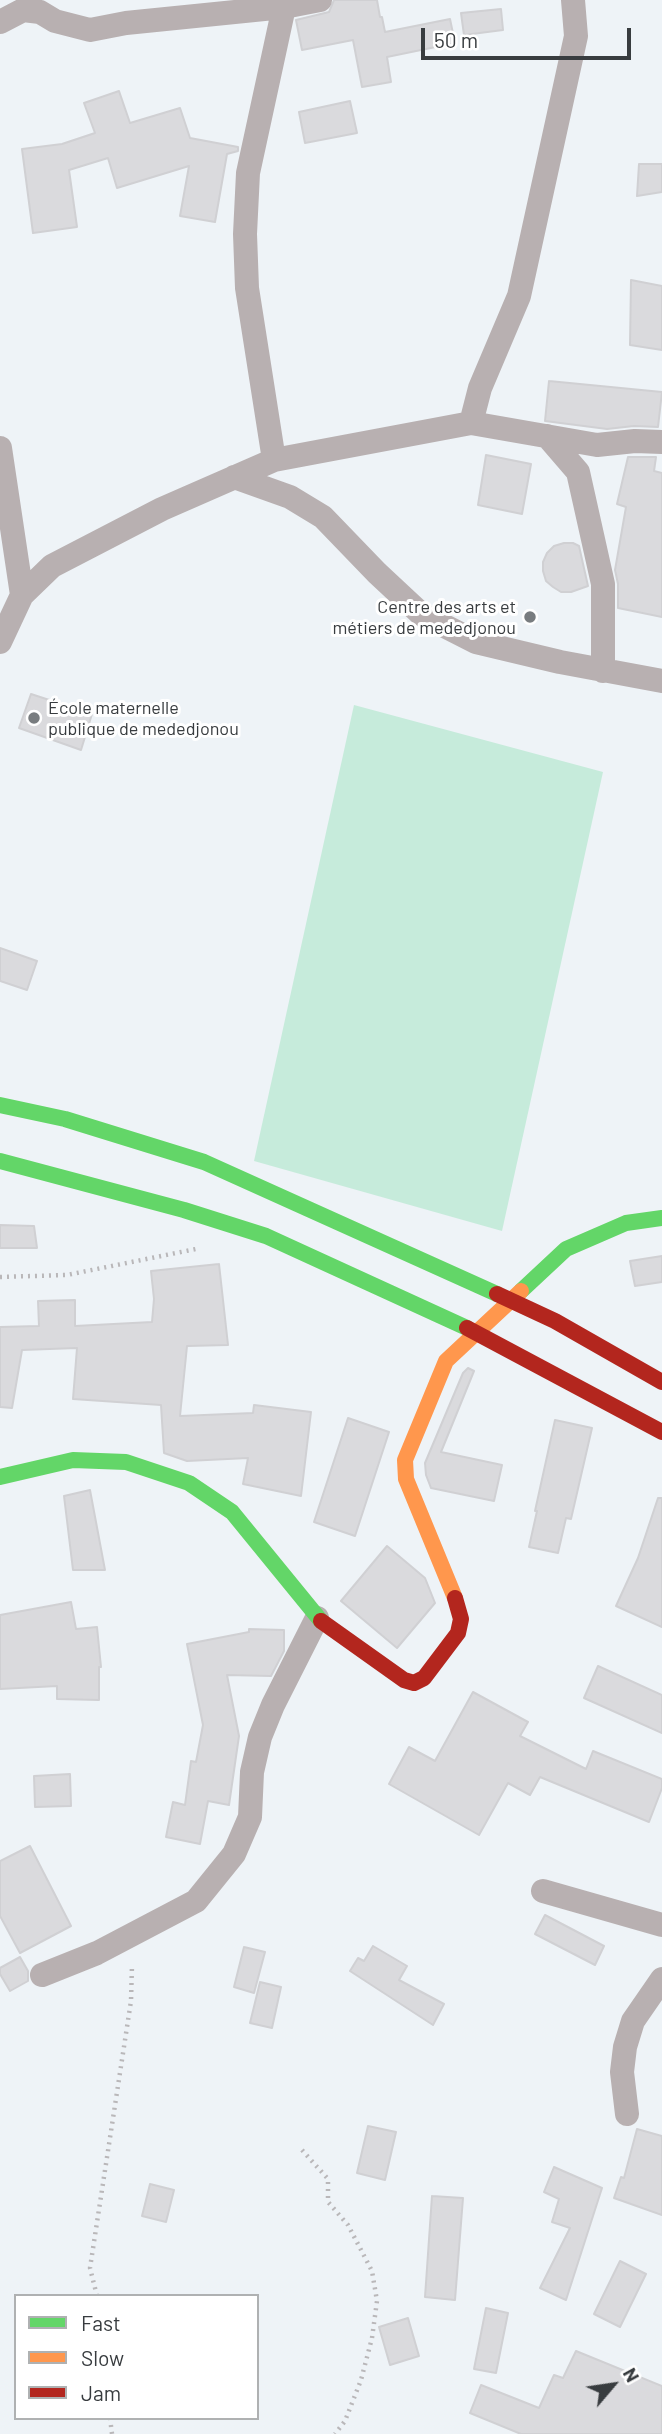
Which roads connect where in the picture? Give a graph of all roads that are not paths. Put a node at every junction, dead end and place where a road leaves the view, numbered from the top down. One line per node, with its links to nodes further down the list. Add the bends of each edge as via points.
1 (320, 0): 3 (street)
2 (573, 0): 5 (street, via 576,36 519,296 480,388)
3 (284, 7): 4 (street, via 90,30 23,10); 9 (street, via 248,173 245,234 247,288)
4 (0, 22)
5 (471, 423): 6 (street); 9 (street)
6 (547, 436): 7 (street, via 597,445); 13 (street, via 578,472 603,584)
7 (662, 442)
8 (0, 448): 11 (street)
9 (274, 460): 10 (street)
10 (234, 477): 11 (street, via 51,566); 13 (street, via 290,497 323,517 421,614 475,642)
11 (22, 595): 12 (street)
12 (0, 642)
13 (603, 671): 14 (street)
14 (662, 681)
15 (0, 1105): 18 (main road, via 65,1119 204,1162)
16 (0, 1161): 19 (main road, via 266,1236)
17 (662, 1218): 18 (main road, via 626,1223 566,1249)
18 (510, 1301): 19 (main road); 20 (main road, via 555,1321)
19 (475, 1332): 21 (main road); 23 (main road, via 446,1361 405,1460 406,1479 458,1606 458,1633 424,1678 414,1683)
20 (662, 1382)
21 (662, 1432)
22 (0, 1477): 23 (main road, via 73,1460 126,1462 189,1483 232,1512)
23 (317, 1618): 26 (street, via 260,1737 251,1772 250,1817 234,1854 196,1901 97,1953)
24 (543, 1891): 25 (street)
25 (662, 1925)
26 (42, 1975)
27 (662, 1979): 28 (street, via 633,2021 625,2047 622,2072)
28 (627, 2114)

